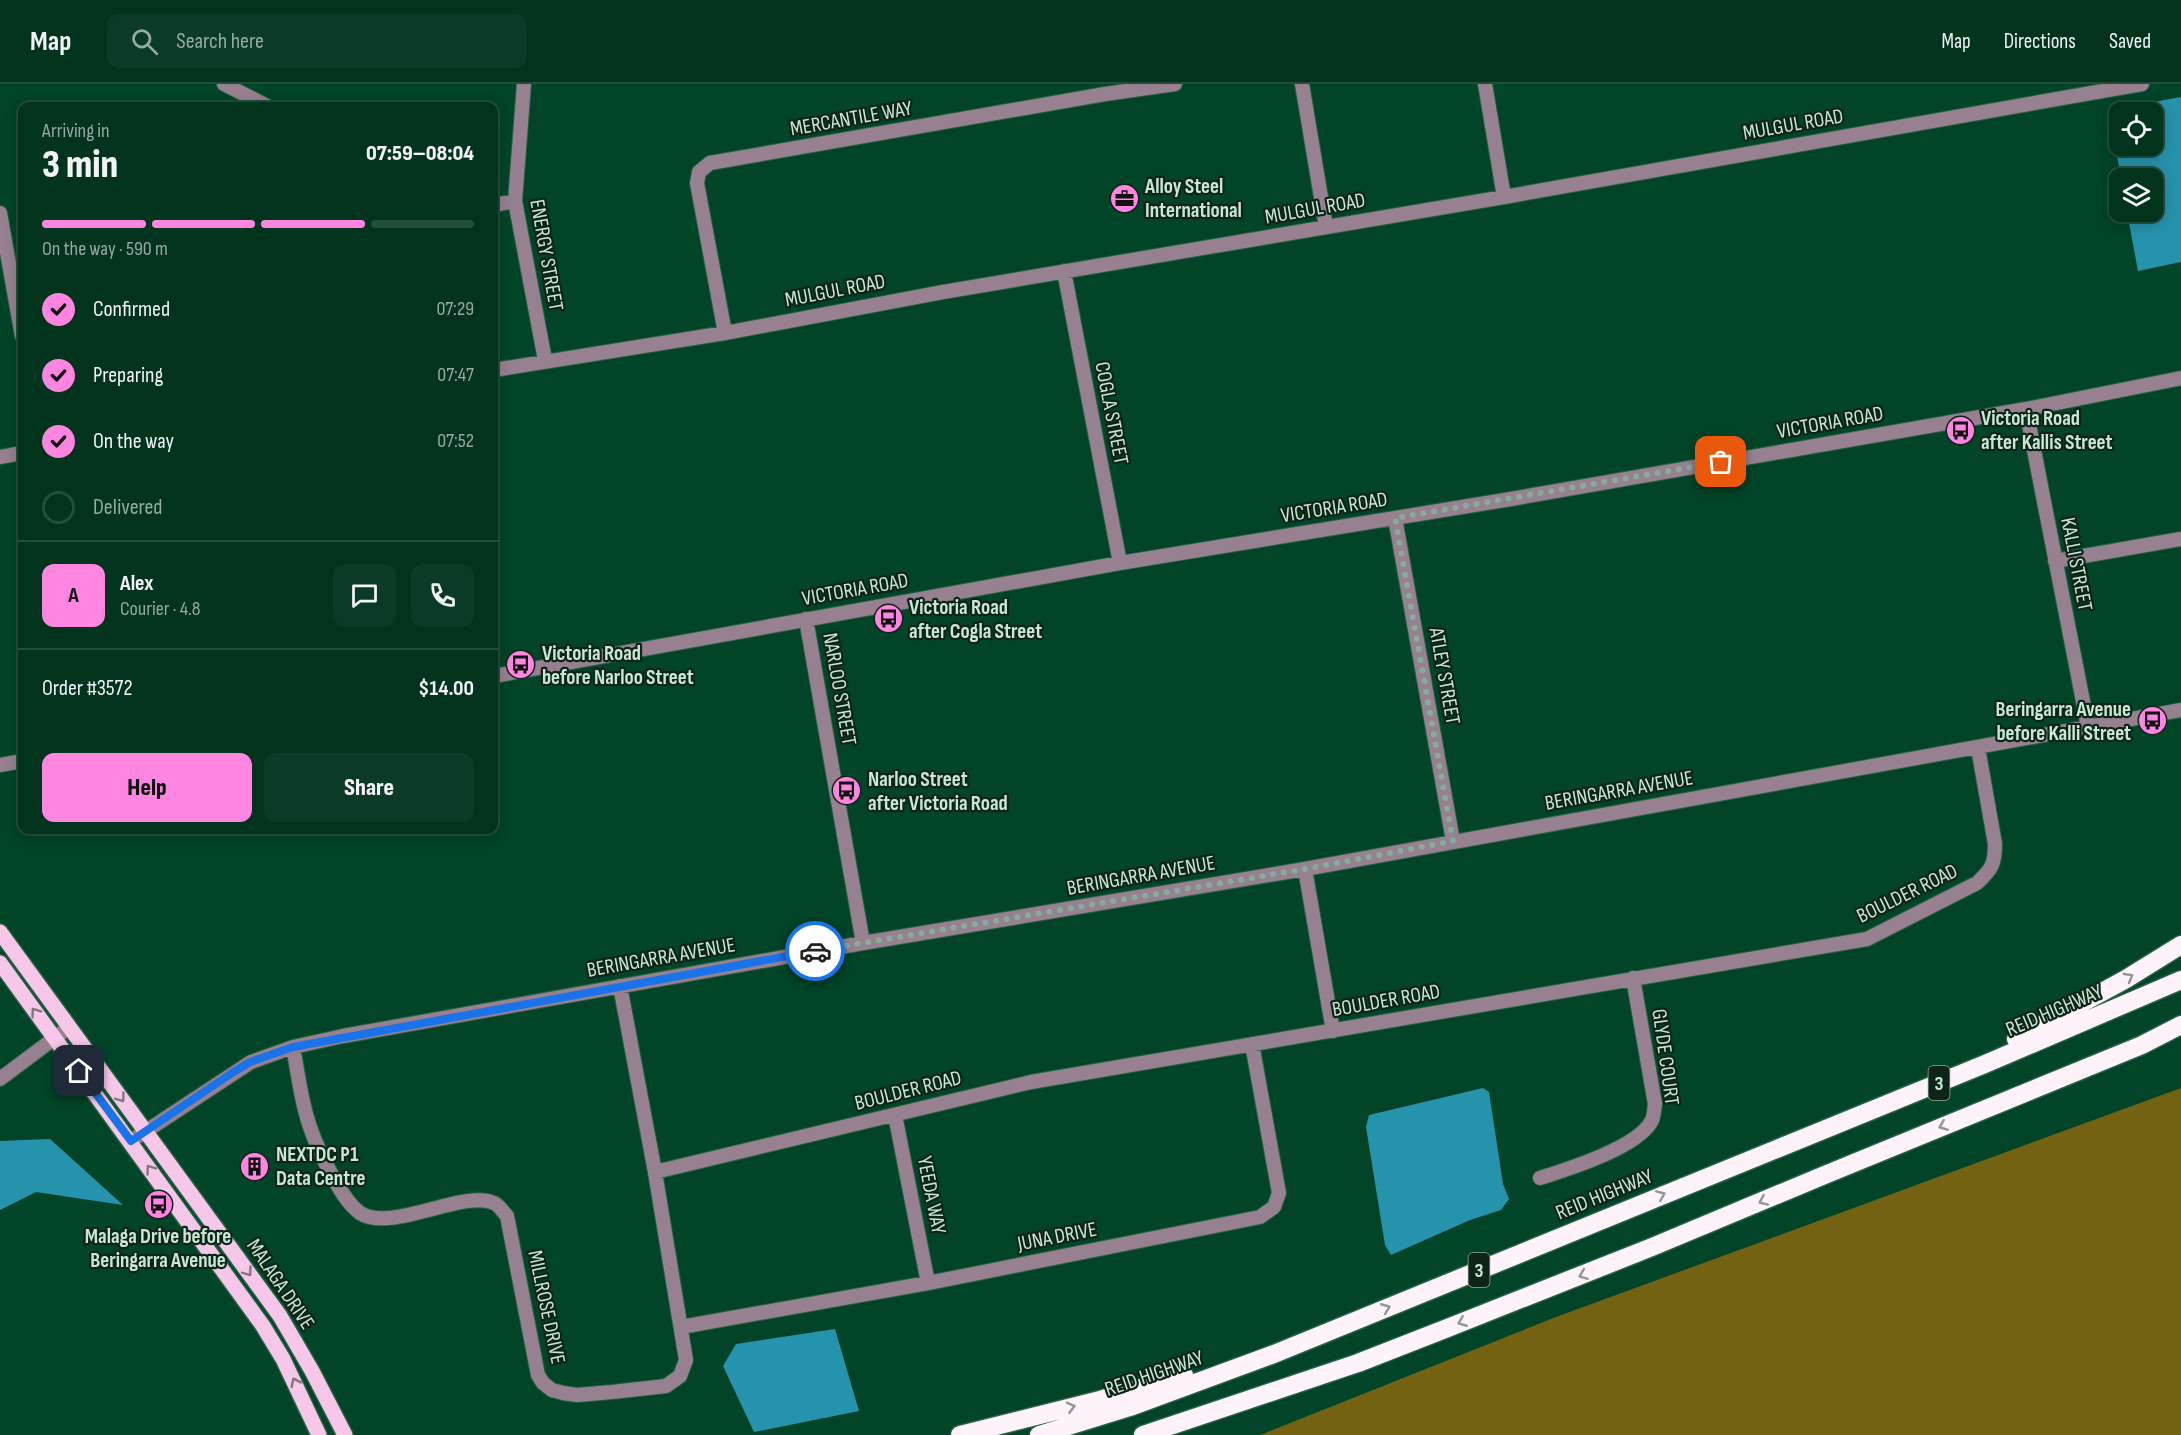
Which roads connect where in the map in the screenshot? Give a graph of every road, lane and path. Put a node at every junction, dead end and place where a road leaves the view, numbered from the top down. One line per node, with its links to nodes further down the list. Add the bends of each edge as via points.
1 (224, 84): 7 (street)
2 (524, 84): 9 (street, ENERGY STREET)
3 (1175, 84): 15 (street, MERCANTILE WAY, via 710,163 699,172 697,183)
4 (1302, 84): 12 (street)
5 (1485, 84): 8 (street)
6 (2139, 84): 8 (street, MULGUL ROAD)
7 (259, 102)
8 (1504, 197): 12 (street, MULGUL ROAD)
9 (514, 201): 10 (street); 16 (street, ENERGY STREET)
10 (498, 204)
11 (0, 213): 14 (street)
12 (1326, 227): 13 (street, MULGUL ROAD)
13 (1064, 271): 15 (street, MULGUL ROAD); 25 (street, COGLA STREET)
14 (18, 290)
15 (725, 333): 16 (street, MULGUL ROAD)
16 (545, 360): 17 (street, MULGUL ROAD)
17 (498, 369)
18 (2181, 378): 19 (street, VICTORIA ROAD)
19 (2026, 409): 22 (street, VICTORIA ROAD); 24 (street, KALLI STREET)
20 (18, 454): 21 (street)
21 (0, 457)
22 (1395, 518): 25 (street, VICTORIA ROAD); 33 (street, ATLEY STREET)
23 (2181, 539): 24 (street)
24 (2055, 561): 29 (street, KALLI STREET)
25 (1120, 563): 26 (street, VICTORIA ROAD)
26 (806, 619): 27 (street, VICTORIA ROAD); 36 (street, NARLOO STREET)
27 (498, 675)
28 (2181, 710): 29 (street, BERINGARRA AVENUE)
29 (2088, 728): 30 (street, BERINGARRA AVENUE)
30 (1978, 748): 33 (street, BERINGARRA AVENUE); 39 (street, BOULDER ROAD, via 1995,859 1990,871 1977,883 1867,939)
31 (18, 762): 32 (street)
32 (0, 765)
33 (1453, 841): 34 (street, BERINGARRA AVENUE)
34 (1305, 869): 36 (street, BERINGARRA AVENUE); 44 (street)
35 (0, 932): 43 (main road, MALAGA DRIVE)
36 (863, 943): 41 (street, BERINGARRA AVENUE)
37 (2181, 945): 56 (highway, one-way to 37, via 1984,1056)
38 (0, 963): 46 (main road, MALAGA DRIVE, one-way to 38)
39 (1633, 978): 44 (street, BOULDER ROAD); 55 (street, GLYDE COURT, via 1655,1104 1652,1121 1639,1136 1584,1164)
40 (2181, 980): 56 (highway, REID HIGHWAY / 3)
41 (620, 986): 48 (street, BERINGARRA AVENUE); 54 (street, MILLROSE DRIVE)
42 (2181, 1024): 50 (highway, 3, via 2142,1045)
43 (68, 1028): 46 (street); 52 (main road, MALAGA DRIVE, one-way to 52)
44 (1333, 1031): 47 (street, BOULDER ROAD)
45 (2181, 1036): 50 (highway, 3)
46 (54, 1038): 49 (street); 53 (main road, MALAGA DRIVE)
47 (1252, 1044): 51 (street, BOULDER ROAD, via 1031,1082); 57 (street, JUNA DRIVE, via 1279,1193 1274,1207 1260,1217)
48 (293, 1047): 52 (street, BERINGARRA AVENUE, via 250,1062); 58 (street, MILLROSE DRIVE, via 309,1125 320,1153 350,1204 362,1214 391,1217 480,1200 496,1204 507,1216 538,1375 552,1390 577,1395 666,1386 680,1376 686,1360)
49 (0, 1079)
50 (1997, 1104): 60 (highway, 3, one-way to 60)
51 (895, 1115): 54 (street, BOULDER ROAD); 57 (street, YEEDA WAY)
52 (146, 1131): 53 (street, BERINGARRA AVENUE); 62 (main road, MALAGA DRIVE, one-way to 62, via 280,1316)
53 (131, 1141): 61 (main road, MALAGA DRIVE, one-way to 53, via 263,1326)
54 (655, 1172): 58 (street, MILLROSE DRIVE)
55 (1540, 1178)
56 (1696, 1181): 59 (highway, REID HIGHWAY / 3, one-way to 56)
57 (928, 1283): 58 (street, JUNA DRIVE)
58 (681, 1327)
59 (1332, 1330): 63 (highway, one-way to 59, via 1100,1400); 64 (highway, REID HIGHWAY / 3, via 1141,1403)
60 (1358, 1363): 65 (highway, 3); 66 (highway)
61 (320, 1435)
62 (345, 1435)
63 (960, 1435)
64 (1039, 1435)
65 (1143, 1435)
66 (1182, 1435)

